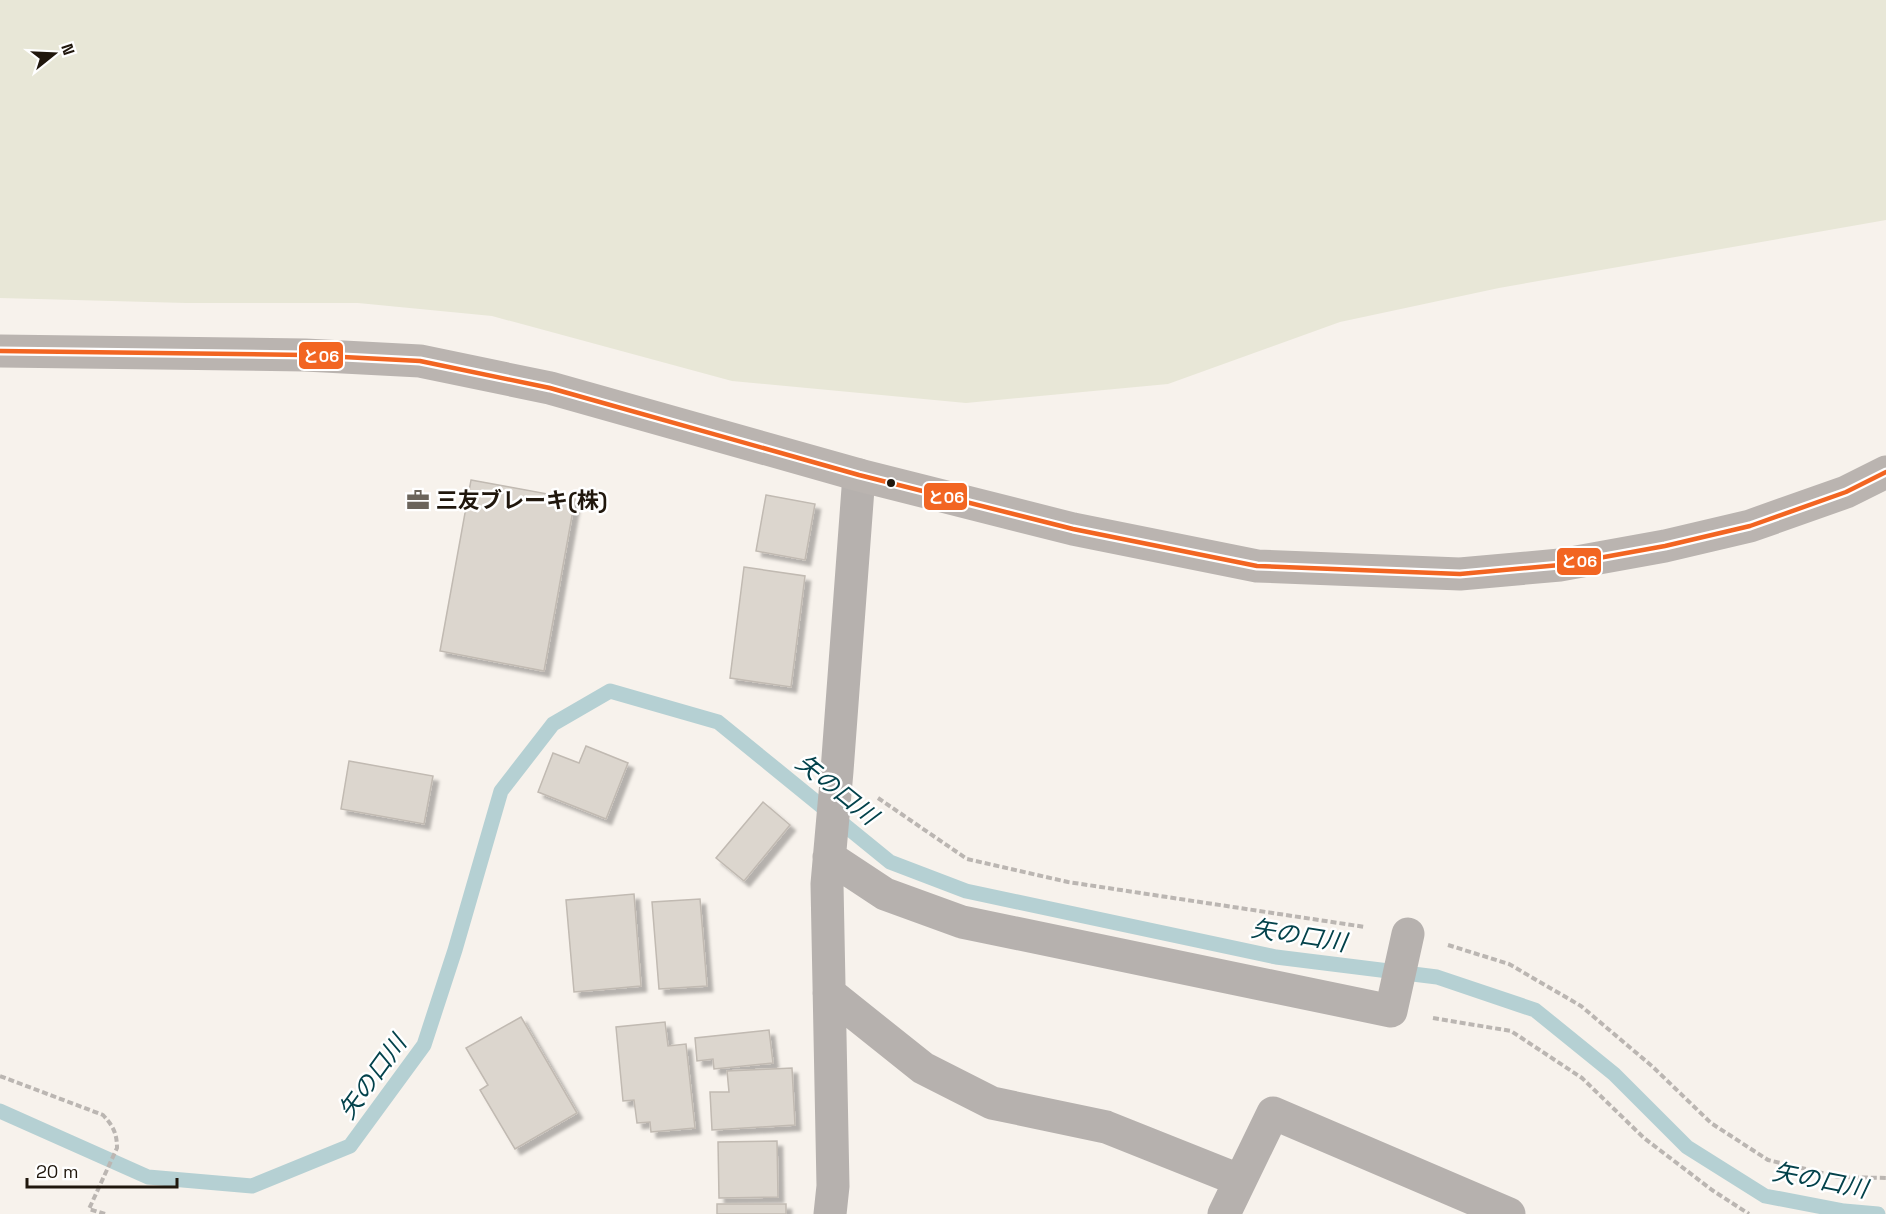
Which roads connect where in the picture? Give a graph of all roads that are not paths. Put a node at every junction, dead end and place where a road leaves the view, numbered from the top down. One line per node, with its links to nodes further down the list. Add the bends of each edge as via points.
1 (0, 351): 3 (main road, via 305,355 420,361 550,388)
2 (1886, 472): 3 (main road, via 1846,492 1750,526 1560,565 1460,574 1257,566 1073,529)
3 (859, 475): 4 (street)
4 (830, 853): 5 (street, via 885,894 962,922 1392,1006); 6 (street)
5 (1407, 940)
6 (829, 993): 7 (street, via 923,1068 992,1103 1106,1127); 8 (street, via 833,1186)
7 (1239, 1180): 9 (street); 10 (street, via 1273,1113)
8 (830, 1214)
9 (1224, 1214)
10 (1509, 1214)

